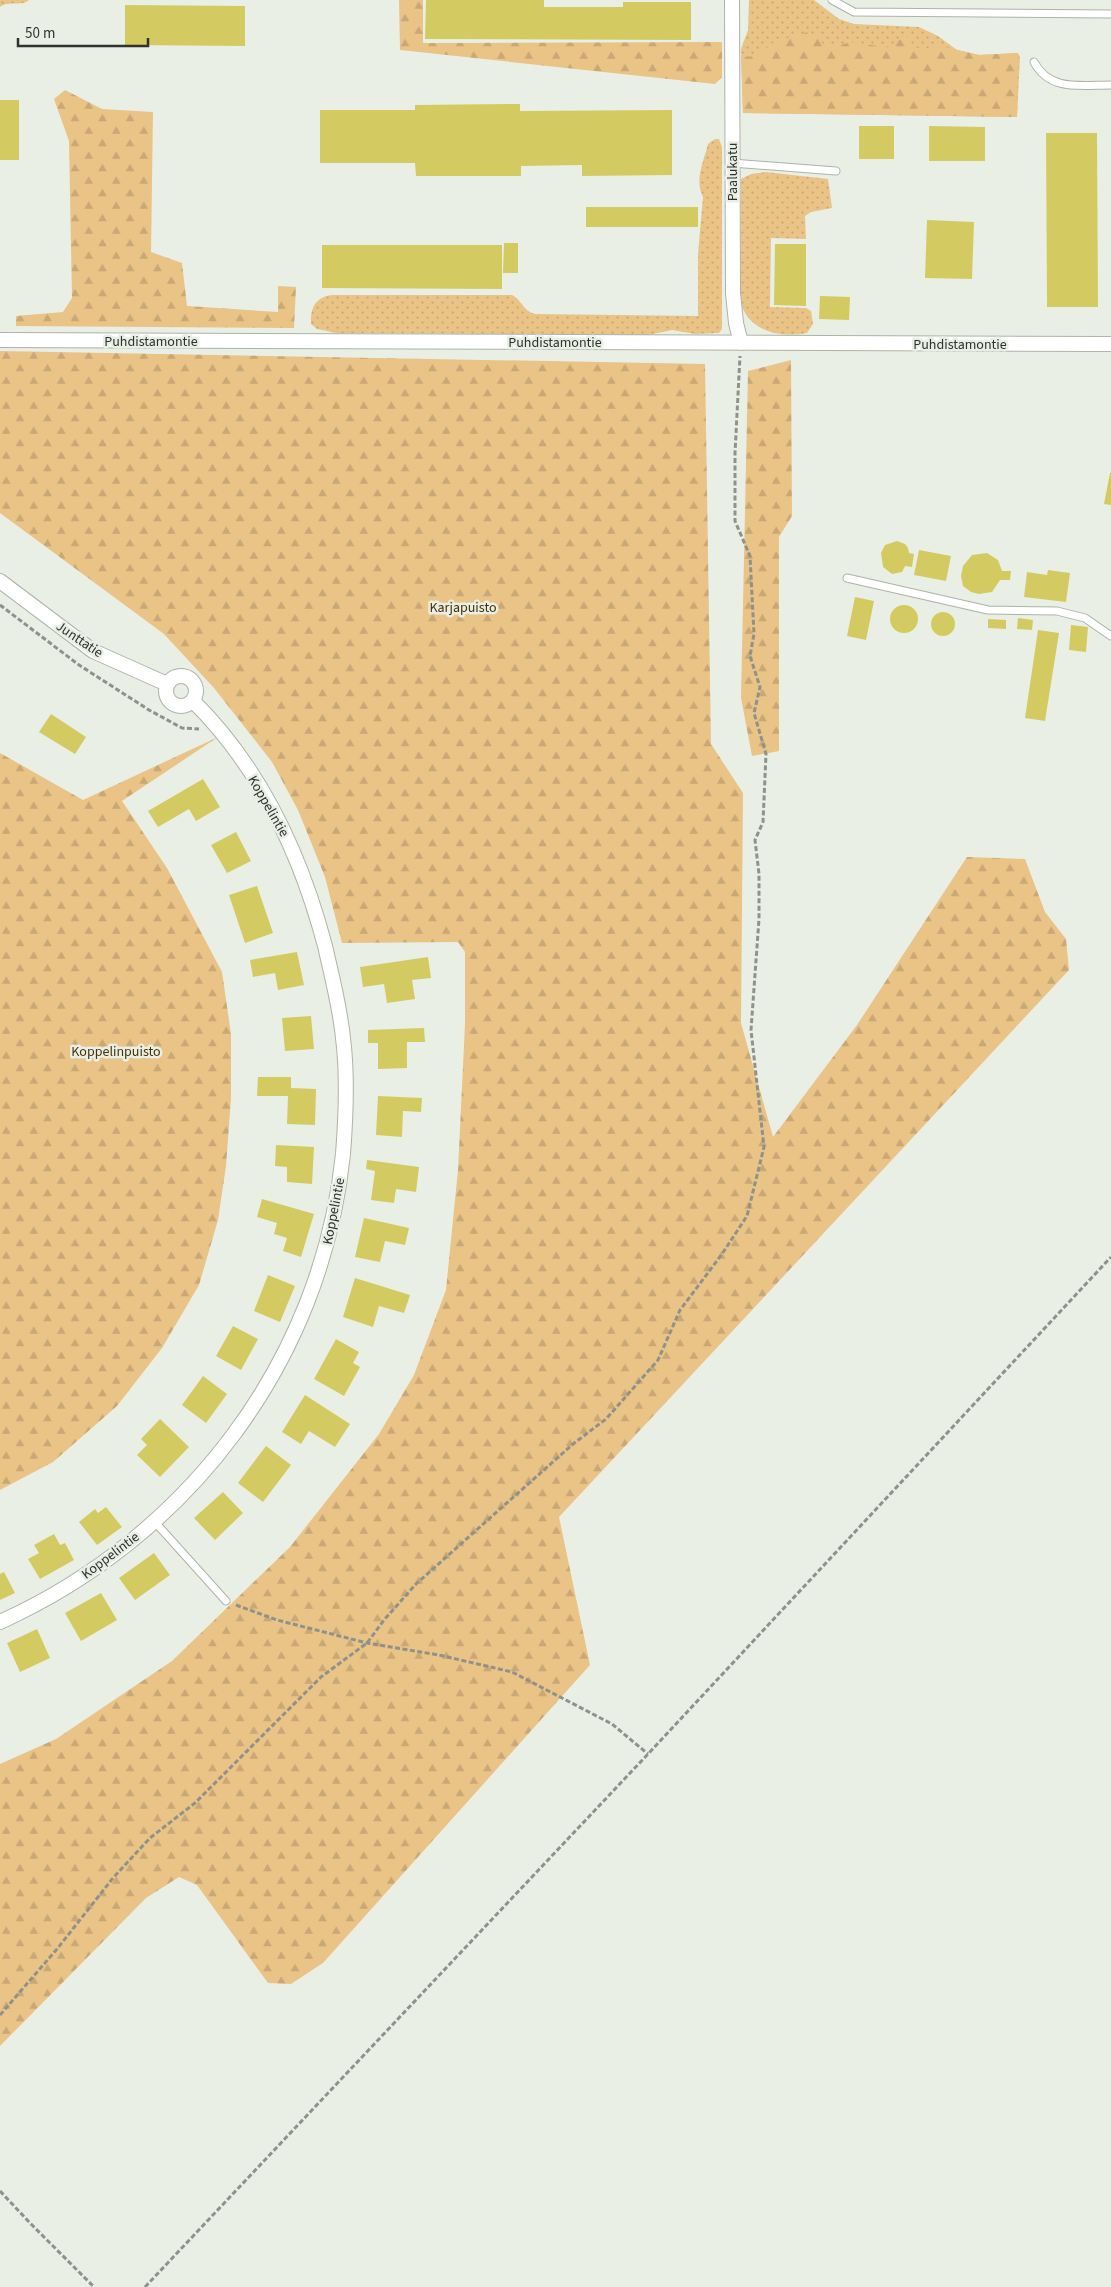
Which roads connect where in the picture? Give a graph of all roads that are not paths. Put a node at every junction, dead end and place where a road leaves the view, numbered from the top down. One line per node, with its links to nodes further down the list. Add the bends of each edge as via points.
1 (732, 0): 6 (street, Paalukatu)
2 (832, 0): 3 (lane, via 854,12)
3 (1111, 14)
4 (1034, 62): 5 (lane, via 1040,73 1062,84)
5 (1111, 85)
6 (732, 164): 7 (lane); 9 (street, Paalukatu, via 733,293)
7 (836, 171)
8 (0, 340): 9 (street, Puhdistamontie)
9 (741, 343): 10 (street, Puhdistamontie)
10 (1111, 344)
11 (847, 578): 13 (lane, via 988,610 1057,611 1086,618)
12 (0, 581): 14 (street, Junttatie, via 93,651)
13 (1111, 636)
14 (167, 684): 15 (street, via 166,694 170,703 179,707); 15 (street, via 178,676 192,680 196,693)
15 (193, 702): 16 (street, Koppelintie, via 213,721 274,810 289,839 312,900 344,1038 346,1124 327,1248 286,1353 230,1441 201,1476)
16 (154, 1521): 17 (lane); 18 (street, Koppelintie, via 98,1566 54,1595)
17 (226, 1601)
18 (0, 1622)

